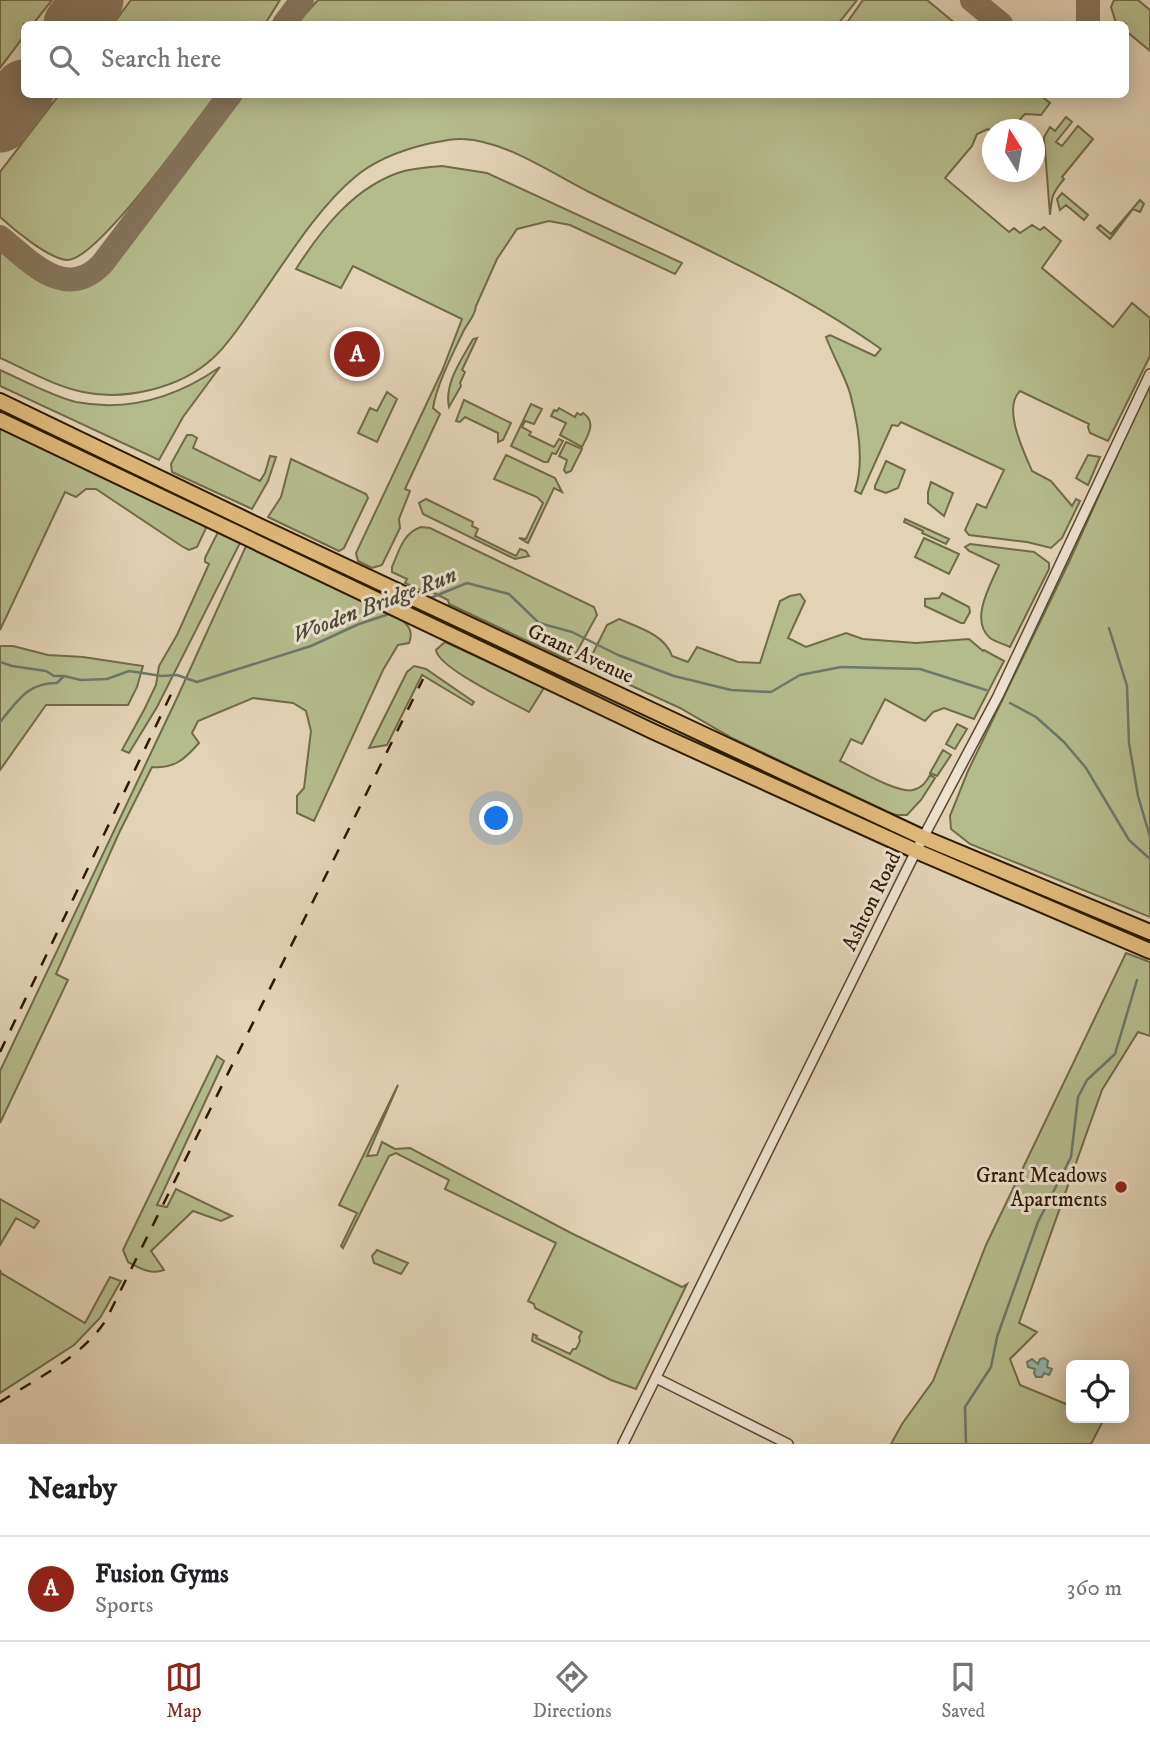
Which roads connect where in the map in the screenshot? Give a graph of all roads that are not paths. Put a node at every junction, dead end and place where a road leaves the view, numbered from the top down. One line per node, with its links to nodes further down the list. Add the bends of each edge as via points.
1 (1150, 374): 8 (street, Ashton Road, via 998,696)
2 (0, 401): 5 (main road, Grant Avenue)
3 (0, 420): 4 (main road, Grant Avenue)
4 (269, 548): 5 (main road); 7 (main road, Grant Avenue)
5 (342, 565): 6 (main road, Grant Avenue)
6 (660, 714): 7 (main road); 8 (main road, Grant Avenue)
7 (652, 731): 8 (main road, Grant Avenue)
8 (919, 844): 9 (main road, Grant Avenue); 11 (main road, Grant Avenue); 13 (street, Ashton Road)
9 (1117, 919): 10 (main road, Grant Avenue); 11 (main road)
10 (1150, 932)
11 (1110, 933): 12 (main road, Grant Avenue)
12 (1150, 951)
13 (656, 1378): 14 (street, Ashton Road); 15 (street)
14 (623, 1444)
15 (788, 1444)

